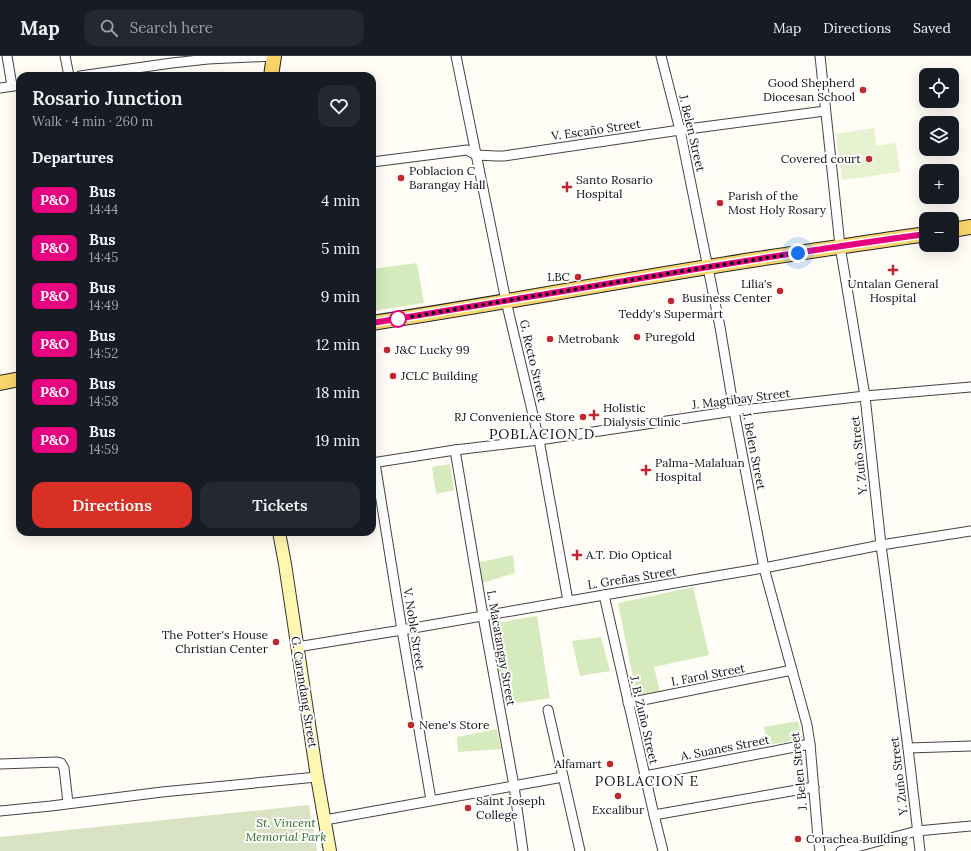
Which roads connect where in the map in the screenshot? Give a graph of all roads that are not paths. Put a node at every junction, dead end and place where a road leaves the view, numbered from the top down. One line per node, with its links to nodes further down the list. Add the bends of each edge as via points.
1 (7, 56): 10 (street)
2 (65, 56): 7 (street)
3 (274, 56): 8 (street, via 208,59); 9 (main road)
4 (456, 56): 14 (street, G. Recto Street)
5 (661, 56): 13 (street, J. Belen Street)
6 (820, 56): 12 (street, Y. Zuño Street)
7 (68, 72)
8 (111, 72)
9 (272, 72)
10 (16, 85): 11 (street)
11 (0, 88)
12 (825, 111): 13 (street, V. Escaño Street); 19 (street, Y. Zuño Street)
13 (680, 130): 14 (street, V. Escaño Street, via 504,156); 20 (street, J. Belen Street)
14 (476, 155): 15 (street, V. Escaño Street, via 468,150); 21 (street, G. Recto Street)
15 (376, 161)
16 (971, 227): 17 (main road)
17 (959, 229)
18 (919, 235): 19 (main road)
19 (840, 246): 20 (main road); 26 (street, Y. Zuño Street)
20 (708, 267): 21 (main road); 27 (street, J. Belen Street)
21 (506, 301): 22 (main road); 28 (street, G. Recto Street)
22 (376, 322)
23 (16, 380): 24 (main road)
24 (3, 382)
25 (971, 387): 26 (street, J. Magtibay Street)
26 (865, 396): 27 (street, J. Magtibay Street); 34 (street, Y. Zuño Street)
27 (734, 411): 28 (street, J. Magtibay Street); 35 (street, J. Belen Street)
28 (539, 440): 29 (street, J. Magtibay Street); 37 (street, G. Recto Street)
29 (455, 450): 30 (street, J. Magtibay Street); 38 (street, L. Macatangay Street)
30 (376, 463)
31 (376, 475): 39 (street, V. Noble Street)
32 (971, 531): 34 (street, L. Greñas Street)
33 (280, 536): 40 (main road, G. Carandang Street)
34 (881, 545): 35 (street, L. Greñas Street); 46 (street, Y. Zuño Street)
35 (764, 568): 36 (street, L. Greñas Street); 41 (street, J. Belen Street)
36 (604, 595): 37 (street, L. Greñas Street); 42 (street, J. B. Zuño Street)
37 (568, 601): 38 (street, L. Greñas Street)
38 (483, 616): 39 (street, L. Greñas Street); 51 (street, L. Macatangay Street)
39 (402, 630): 40 (street, L. Greñas Street); 53 (street, V. Noble Street)
40 (297, 647): 48 (main road, G. Carandang Street)
41 (792, 670): 42 (street, I. Farol Street); 44 (street, J. Belen Street)
42 (628, 703): 50 (street, J. B. Zuño Street)
43 (548, 710): 49 (street)
44 (810, 744): 50 (street, A. Suanes Street); 52 (street, J. Belen Street)
45 (971, 746): 46 (street)
46 (908, 748): 59 (street, Y. Zuño Street)
47 (0, 764): 54 (street, via 61,763 64,768)
48 (317, 776): 54 (street); 57 (main road, G. Carandang Street)
49 (563, 776): 51 (street); 62 (street)
50 (644, 776): 56 (street, J. B. Zuño Street)
51 (514, 786): 53 (street); 61 (street, L. Macatangay Street)
52 (814, 787): 56 (street); 64 (street, J. Belen Street)
53 (431, 800): 57 (street)
54 (68, 803): 55 (street)
55 (0, 811)
56 (654, 815): 63 (street, J. B. Zuño Street)
57 (325, 820): 60 (main road, G. Carandang Street)
58 (971, 826): 59 (street)
59 (917, 831): 65 (street); 66 (street, Y. Zuño Street)
60 (330, 851)
61 (523, 851)
62 (580, 851)
63 (663, 851)
64 (820, 851)
65 (841, 851)
66 (920, 851)

